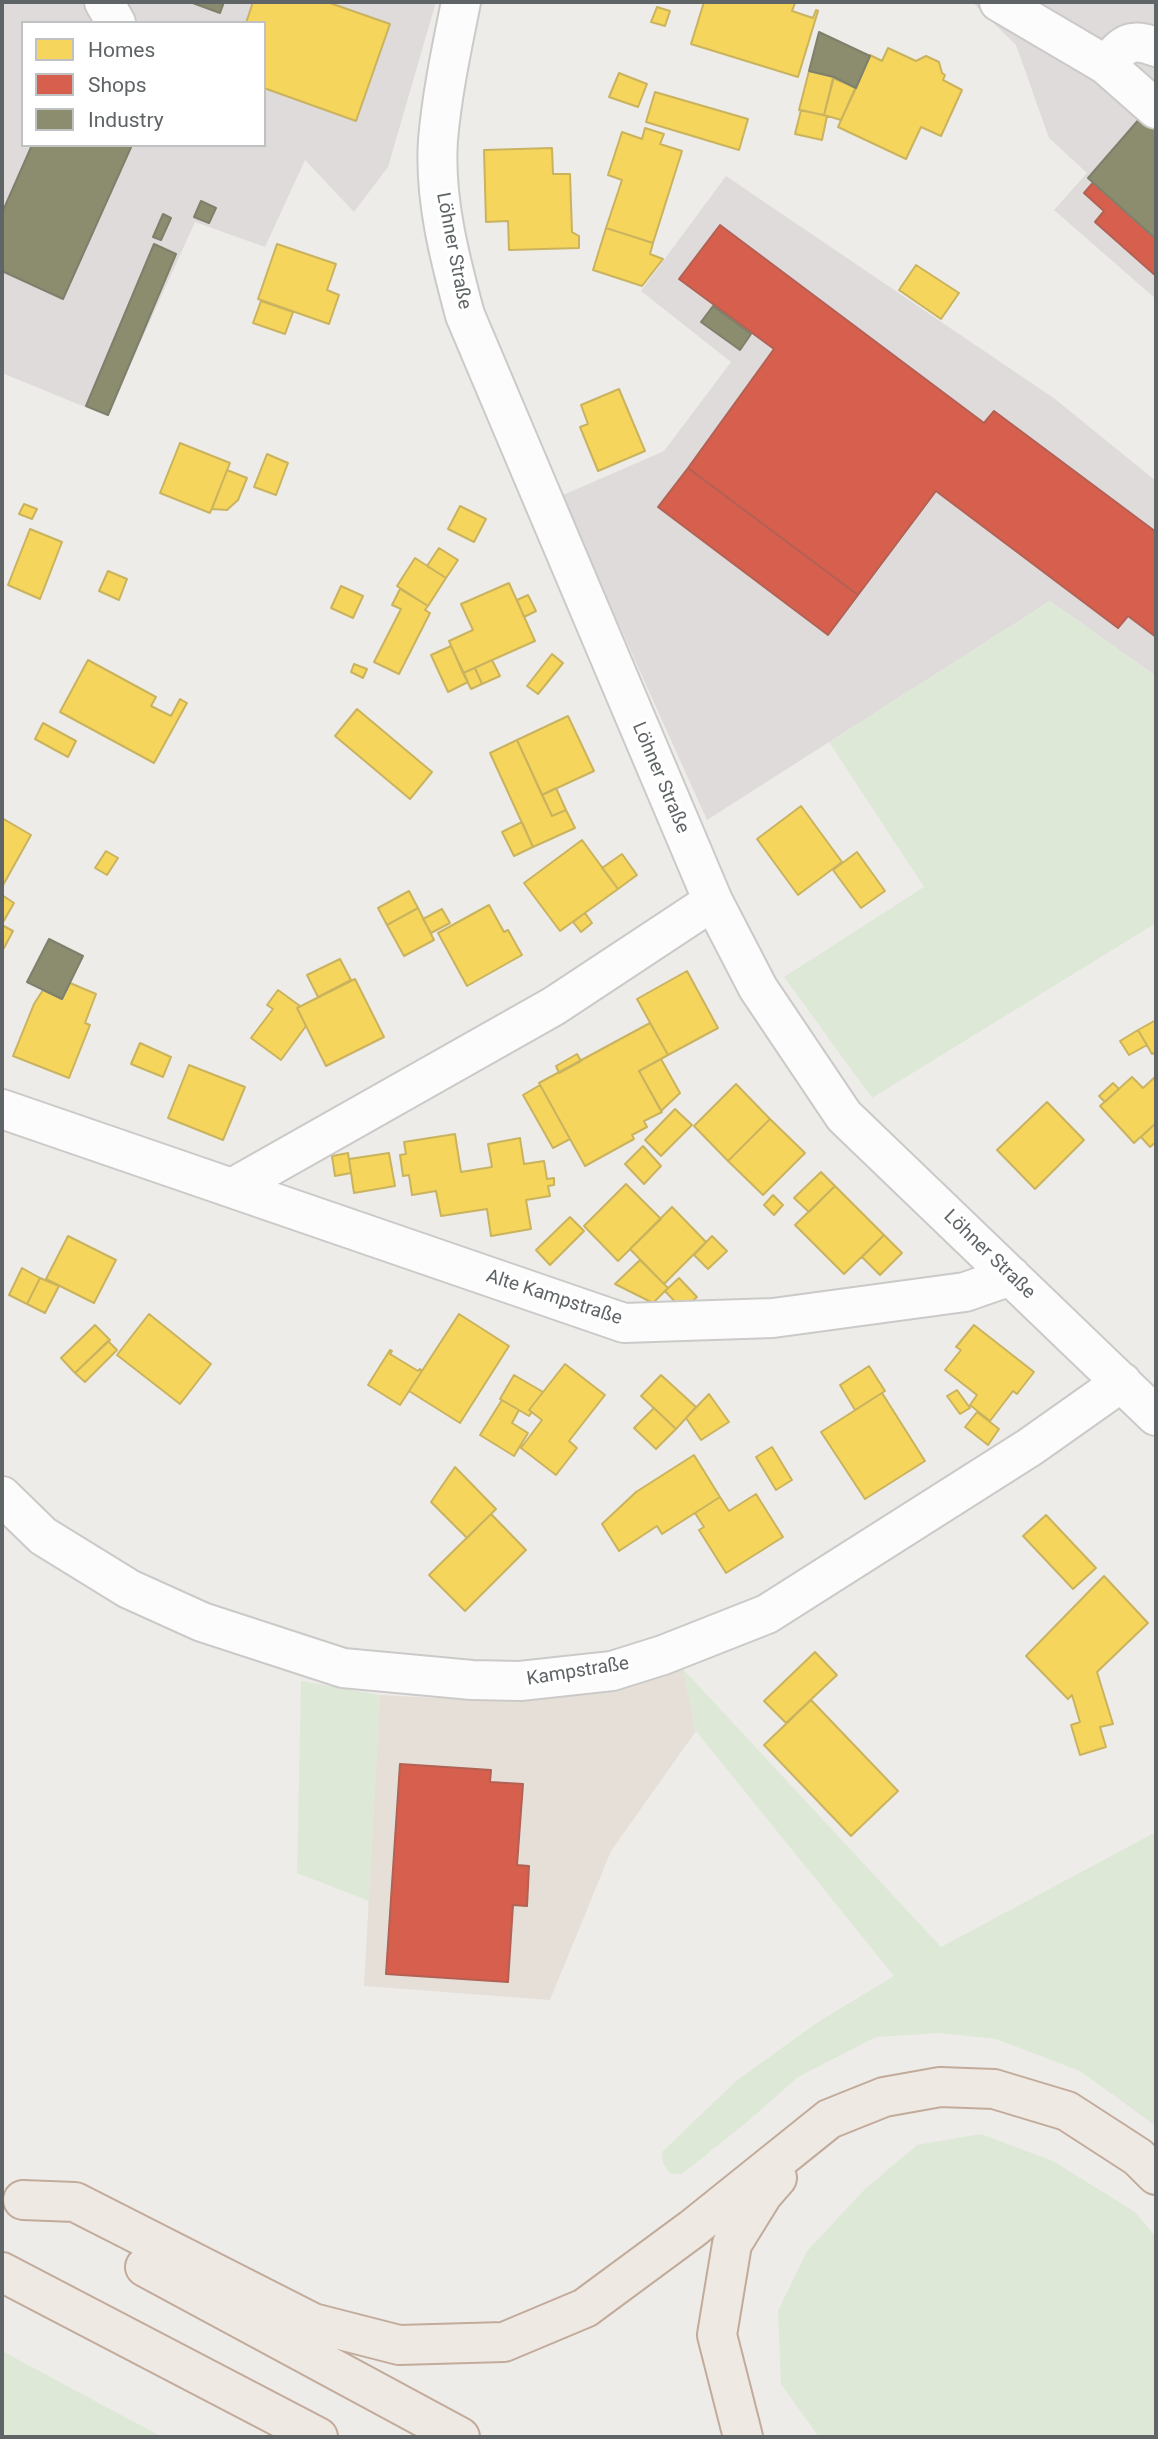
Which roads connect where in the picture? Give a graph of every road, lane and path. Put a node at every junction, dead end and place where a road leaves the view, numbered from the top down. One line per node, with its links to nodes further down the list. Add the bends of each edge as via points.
1 (104, 2): 4 (street)
2 (461, 2): 8 (street, Löhner Straße, via 438,141 441,199 465,315)
3 (999, 2): 6 (street)
4 (115, 21)
5 (1156, 47): 6 (street, via 1140,41 1123,45)
6 (1106, 65): 7 (street)
7 (1156, 109)
8 (713, 901): 10 (street, via 554,1006); 11 (street, Löhner Straße, via 758,988 844,1116)
9 (2, 1108): 10 (street, Alte Kampstraße)
10 (232, 1188): 11 (street, Alte Kampstraße, via 624,1323 773,1318 965,1292)
11 (1011, 1276): 12 (street, Löhner Straße)
12 (1122, 1382): 13 (street, Löhner Straße); 14 (street, Kampstraße, via 1030,1447 766,1614 612,1671 520,1681 343,1668 202,1622 129,1589 43,1536)
13 (1156, 1416)
14 (2, 1496)
15 (829, 2119): 16 (highway, via 884,2097 940,2087 994,2089 1068,2111 1138,2157); 17 (highway, via 585,2308 504,2342 398,2344 313,2323 75,2202); 21 (highway, via 763,2194 732,2244 718,2335)
16 (1156, 2175)
17 (12, 2195): 20 (highway)
18 (2, 2272): 19 (highway)
19 (318, 2437)
20 (460, 2437)
21 (743, 2437)

